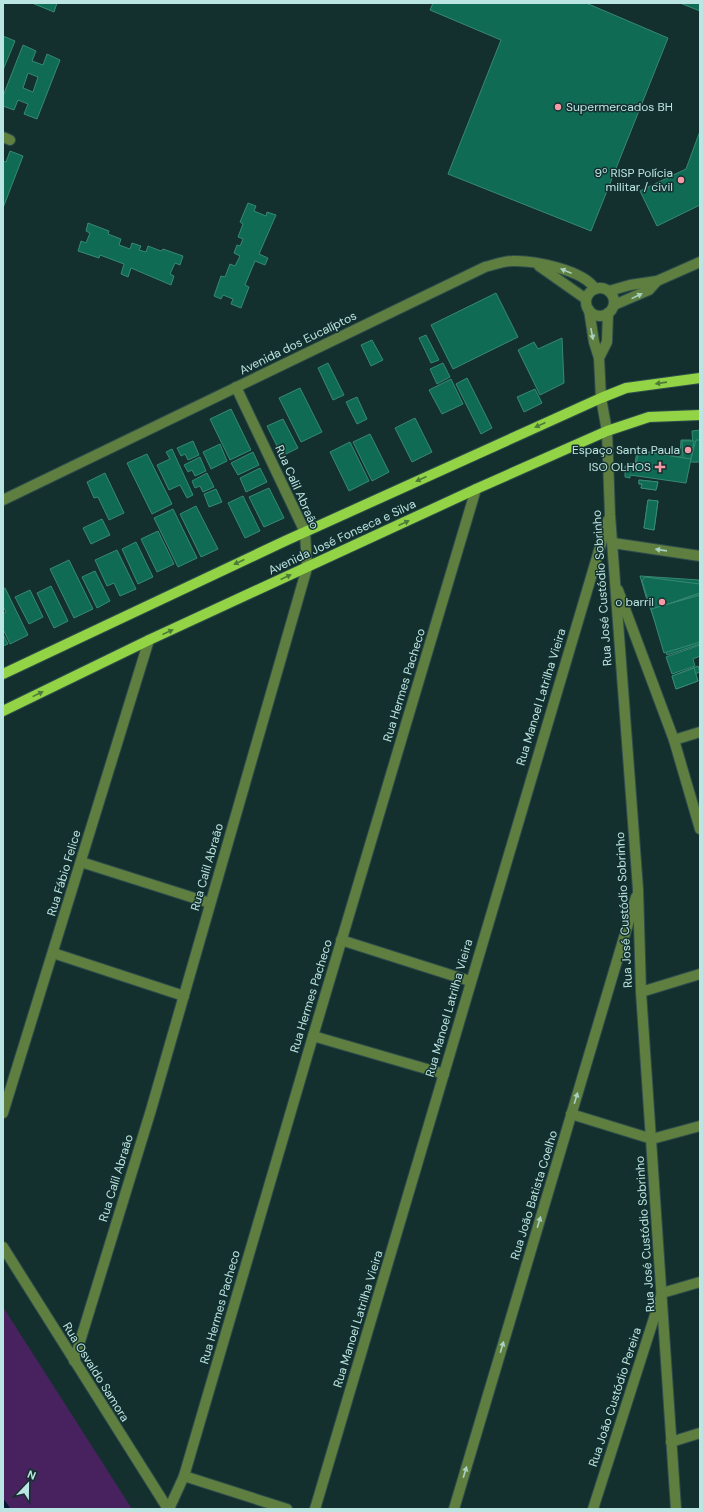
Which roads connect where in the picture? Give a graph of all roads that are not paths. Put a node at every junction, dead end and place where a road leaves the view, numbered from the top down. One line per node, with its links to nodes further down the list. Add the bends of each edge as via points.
1 (533, 262): 4 (street, Avenida dos Eucalíptos, one-way to 1, via 585,279 558,268); 5 (street); 10 (street, Avenida dos Eucalíptos, via 511,261 485,267)
2 (700, 262): 3 (street)
3 (657, 281): 6 (street, one-way to 3, via 649,290); 6 (street, via 630,285)
4 (594, 289): 5 (street); 6 (street, via 604,288)
5 (586, 299): 7 (street)
6 (611, 301): 7 (street, via 599,316); 8 (street, Rua José Custódio Sobrinho, via 607,342)
7 (589, 310): 8 (street, one-way to 8)
8 (599, 358): 11 (street, Rua José Custódio Sobrinho)
9 (700, 378): 11 (main road, Avenida José Fonseca e Silva, one-way to 11, via 626,388)
10 (236, 387): 15 (street, Avenida dos Eucalíptos); 17 (street, Rua Calil Abraão)
11 (600, 398): 13 (street, Rua José Custódio Sobrinho); 17 (main road, Avenida José Fonseca e Silva, one-way to 17)
12 (700, 415): 13 (main road, Avenida José Fonseca e Silva, via 649,417)
13 (607, 431): 14 (main road, Avenida José Fonseca e Silva); 16 (street, Rua José Custódio Sobrinho)
14 (476, 489): 20 (main road, Avenida José Fonseca e Silva, one-way to 14); 31 (street, Rua Hermes Pacheco)
15 (3, 500)
16 (610, 515): 18 (street, Rua José Custódio Sobrinho); 34 (street, Rua Manoel Latrilha Vieira)
17 (305, 532): 20 (street, Rua Calil Abraão); 23 (main road, Avenida José Fonseca e Silva, one-way to 23)
18 (613, 543): 19 (street, one-way to 18); 21 (street, Rua José Custódio Sobrinho)
19 (700, 556)
20 (307, 568): 22 (main road, Avenida José Fonseca e Silva, one-way to 20); 30 (street, Rua Calil Abraão)
21 (614, 579): 26 (street); 29 (street, Rua José Custódio Sobrinho)
22 (149, 640): 24 (main road, Avenida José Fonseca e Silva, one-way to 22); 28 (street, Rua Fábio Felice)
23 (3, 674)
24 (3, 711)
25 (700, 732): 26 (street)
26 (674, 740): 27 (street)
27 (700, 829)
28 (81, 862): 30 (street); 32 (street, Rua Fábio Felice)
29 (638, 889): 35 (street, Rua José Custódio Sobrinho); 40 (street, Rua João Batista Coelho, one-way to 29)
30 (210, 903): 36 (street, Rua Calil Abraão)
31 (341, 940): 34 (street); 37 (street, Rua Hermes Pacheco)
32 (53, 953): 36 (street); 39 (street, Rua Fábio Felice)
33 (700, 974): 35 (street)
34 (470, 981): 38 (street, Rua Manoel Latrilha Vieira)
35 (641, 992): 42 (street, Rua José Custódio Sobrinho)
36 (184, 996): 46 (street, Rua Calil Abraão)
37 (313, 1036): 38 (street); 49 (street, Rua Hermes Pacheco)
38 (444, 1074): 52 (street, Rua Manoel Latrilha Vieira)
39 (3, 1113)
40 (571, 1114): 42 (street); 53 (street, Rua João Batista Coelho, one-way to 40)
41 (700, 1126): 42 (street)
42 (652, 1139): 45 (street, Rua José Custódio Sobrinho)
43 (3, 1247): 46 (street, Rua Osvaldo Samora)
44 (700, 1282): 45 (street)
45 (662, 1293): 48 (street, Rua José Custódio Sobrinho); 54 (street, Rua João Custódio Pereira)
46 (74, 1361): 50 (street, Rua Osvaldo Samora)
47 (700, 1433): 48 (street)
48 (671, 1442): 55 (street, Rua José Custódio Sobrinho)
49 (184, 1476): 50 (street, Rua Hermes Pacheco); 51 (street)
50 (169, 1509)
51 (287, 1509)
52 (315, 1509)
53 (454, 1509)
54 (593, 1509)
55 (676, 1509)

